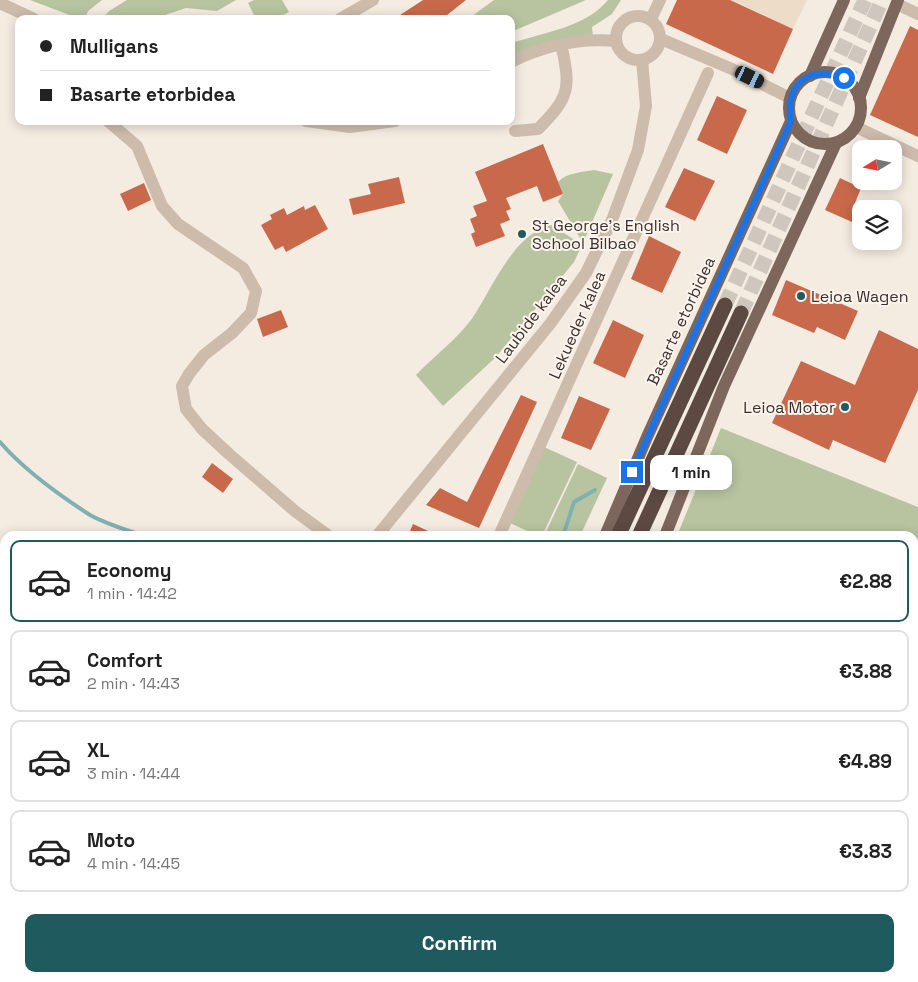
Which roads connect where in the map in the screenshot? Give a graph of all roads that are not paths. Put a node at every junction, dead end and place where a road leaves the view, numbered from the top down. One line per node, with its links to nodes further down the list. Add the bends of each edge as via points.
1 (373, 0): 8 (street)
2 (660, 0): 9 (street)
3 (844, 0): 16 (main road)
4 (898, 2): 6 (street); 18 (main road)
5 (0, 3): 7 (street)
6 (918, 14)
7 (26, 15)
8 (347, 15)
9 (651, 19): 10 (street); 11 (street, via 630,17 619,27)
10 (661, 39): 14 (street, via 655,53); 17 (street)
11 (616, 41): 12 (street); 14 (street, via 629,58)
12 (561, 44): 13 (street); 24 (street, via 567,72 566,92 556,111 538,129)
13 (515, 60)
14 (642, 60): 30 (street, Laubide kalea, via 646,106 638,150 612,220 586,272 550,324)
15 (708, 72): 31 (street, Lekueder kalea)
16 (810, 76): 17 (main road, via 796,86); 18 (main road, via 819,72 844,78 854,86)
17 (790, 98): 19 (main road)
18 (859, 98): 23 (main road, via 861,113)
19 (791, 121): 25 (main road, via 799,134 810,141); 32 (main road, Basarte etorbidea)
20 (112, 125): 29 (street, via 136,146 162,206 178,224 243,268 256,290 251,313 204,355 189,374 182,386 186,409 229,454)
21 (335, 125): 22 (street)
22 (365, 125)
23 (856, 127): 25 (main road); 26 (street)
24 (515, 131)
25 (836, 143): 35 (main road, via 724,386)
26 (918, 156)
27 (726, 305): 33 (highway)
28 (741, 313): 34 (highway)
29 (322, 531)
30 (381, 531)
31 (501, 531)
32 (607, 531)
33 (620, 531)
34 (642, 531)
35 (667, 531)

